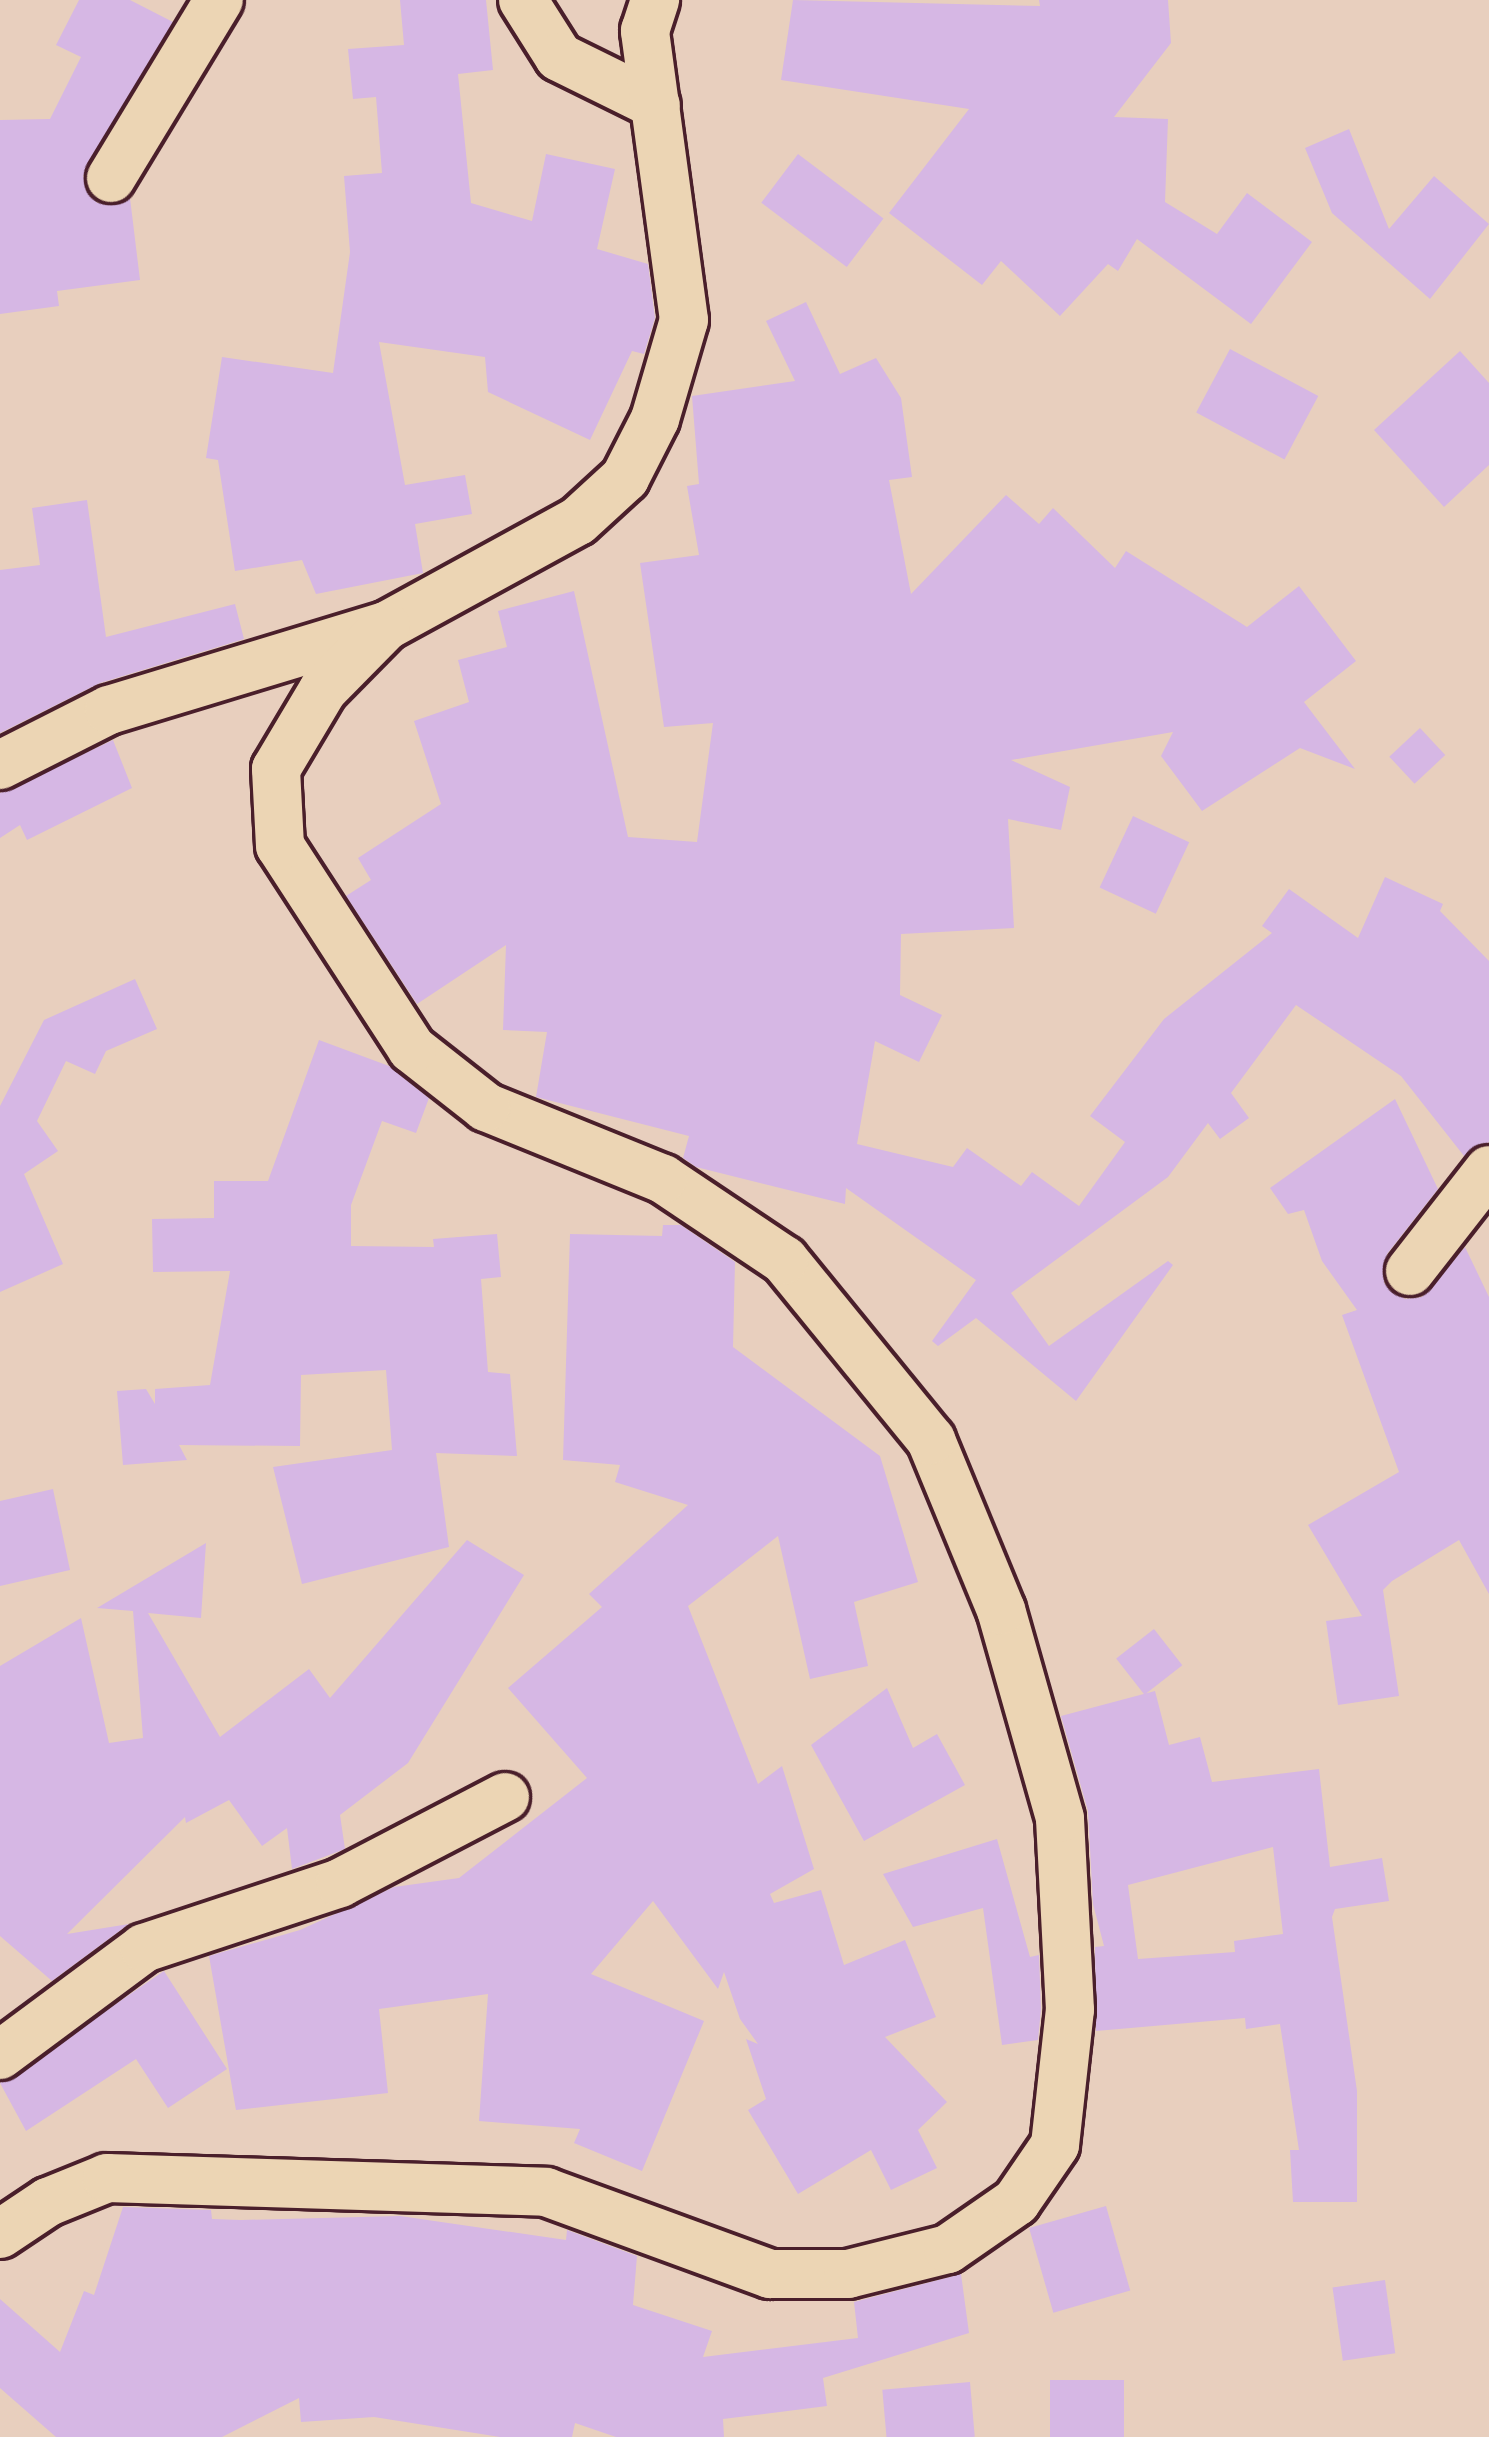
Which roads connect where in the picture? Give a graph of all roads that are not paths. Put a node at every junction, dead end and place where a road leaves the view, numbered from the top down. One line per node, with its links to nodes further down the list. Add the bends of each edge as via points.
1 (219, 0): 5 (street)
2 (523, 0): 4 (street, via 560,57)
3 (655, 0): 4 (street, via 645,31)
4 (656, 106): 6 (street, via 684,320 656,419 625,478 578,521)
5 (111, 178)
6 (386, 626): 7 (street, via 109,710); 12 (street, via 323,690 276,769 280,846 412,1049 486,1107 663,1179 784,1259 932,1440 1001,1610 1060,1818 1070,2010 1055,2145 1016,2202 948,2249 848,2274 770,2274 546,2192 107,2178 48,2202)
7 (0, 765)
8 (1489, 1170): 9 (street)
9 (1410, 1270)
10 (505, 1797): 11 (street, via 340,1883 144,1948)
11 (0, 2055)
12 (0, 2234)

